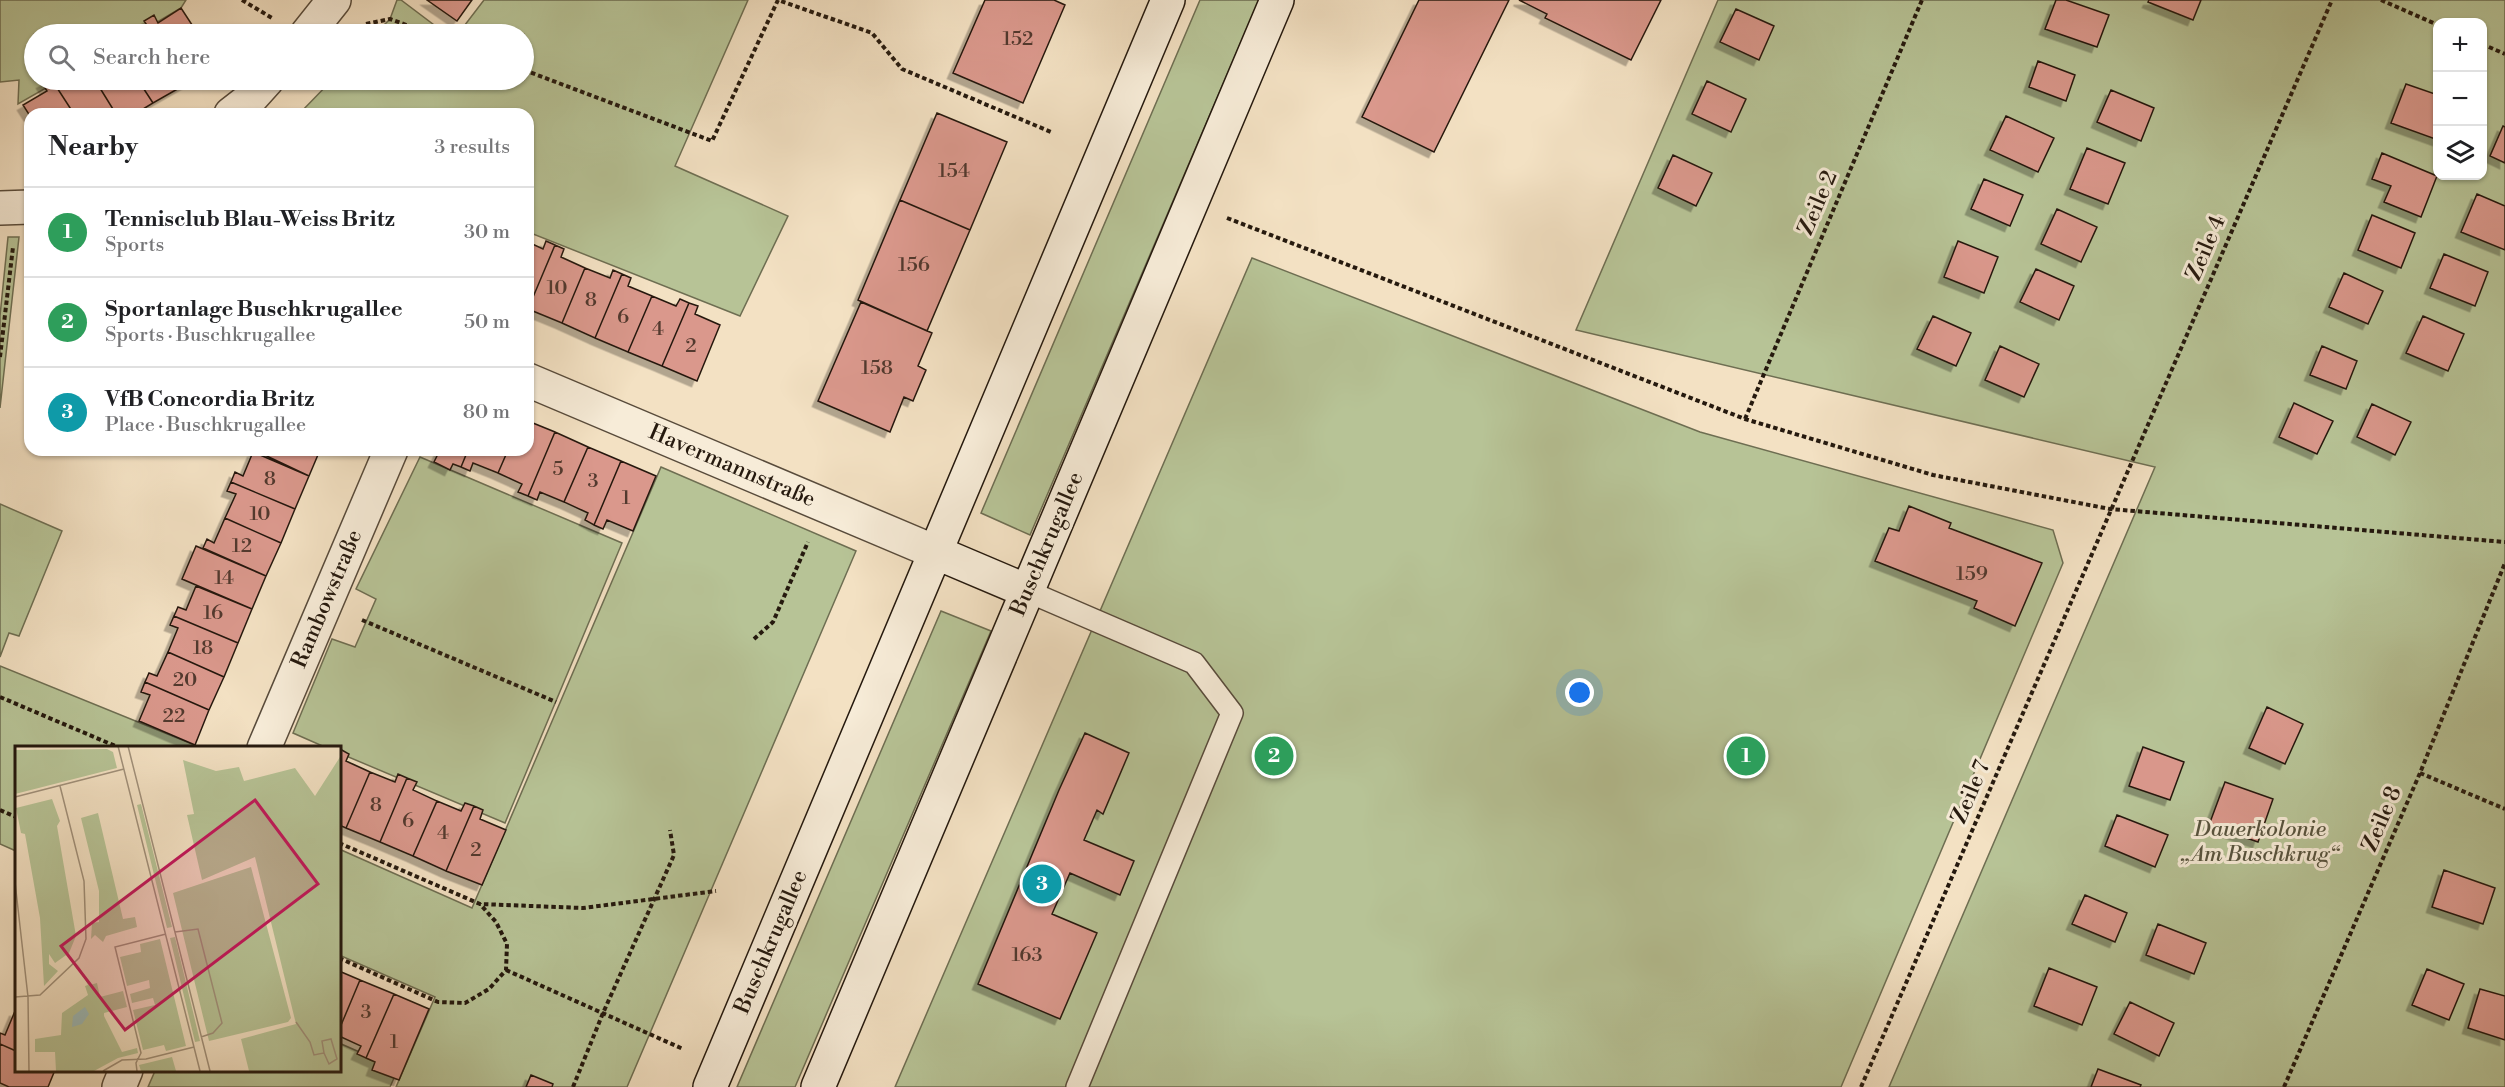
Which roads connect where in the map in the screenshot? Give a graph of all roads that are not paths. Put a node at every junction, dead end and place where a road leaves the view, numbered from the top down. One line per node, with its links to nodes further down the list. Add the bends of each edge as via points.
1 (334, 0): 4 (main road)
2 (1168, 0): 9 (main road, Buschkrugallee)
3 (1277, 0): 10 (main road, Buschkrugallee)
4 (315, 24)
5 (258, 90): 6 (main road)
6 (239, 108)
7 (534, 383): 9 (main road, Havermannstraße)
8 (388, 456): 11 (main road, Rambowstraße)
9 (935, 552): 10 (main road, Havermannstraße); 13 (main road, Buschkrugallee)
10 (1027, 591): 15 (main road, Buschkrugallee); 16 (lane, via 1194,663 1232,713)
11 (265, 746)
12 (126, 1072): 14 (main road)
13 (715, 1076)
14 (119, 1087)
15 (818, 1087)
16 (1077, 1087)

